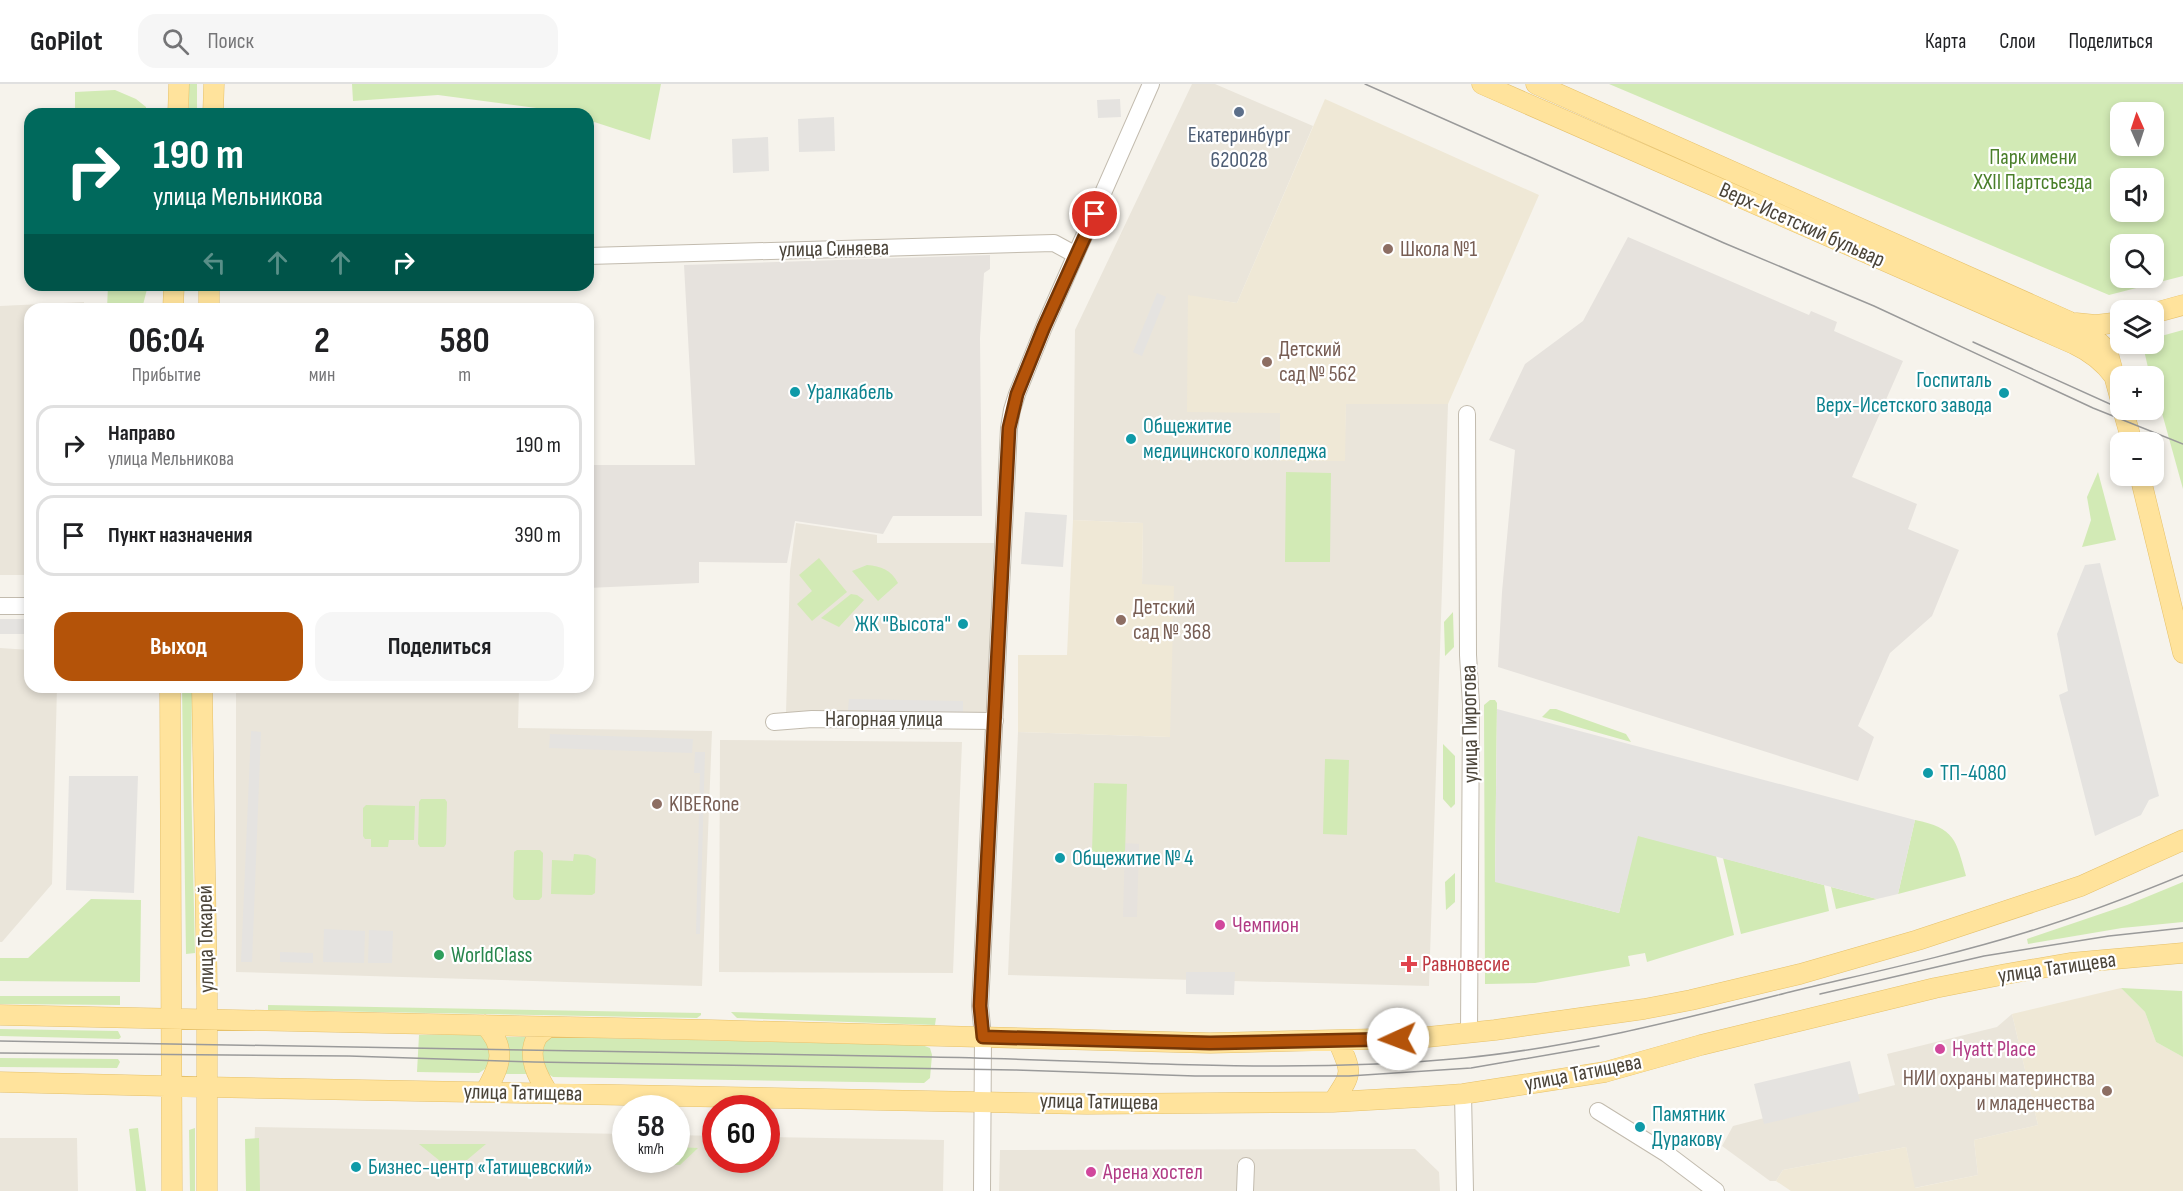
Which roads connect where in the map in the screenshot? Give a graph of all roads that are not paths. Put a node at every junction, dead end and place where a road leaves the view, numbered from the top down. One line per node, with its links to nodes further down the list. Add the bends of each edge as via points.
1 (179, 84): 6 (main road)
2 (214, 84): 7 (main road)
3 (1151, 84): 8 (street)
4 (1482, 84): 15 (main road, Верх-Исетский бульвар)
5 (1536, 84): 12 (main road, Верх-Исетский бульвар)
6 (178, 108)
7 (213, 108)
8 (1076, 255): 9 (street, улица Синяева, via 1054,243); 24 (street, via 1012,410)
9 (594, 256)
10 (2183, 304): 11 (main road)
11 (2164, 310)
12 (2068, 321): 13 (main road); 15 (main road, Верх-Исетский бульвар)
13 (2110, 323)
14 (2110, 327): 15 (main road)
15 (2083, 340): 16 (main road, via 2107,350)
16 (2111, 366)
17 (1467, 414): 33 (street, улица Пирогова, via 1471,705)
18 (2142, 486): 21 (main road)
19 (0, 606): 20 (street)
20 (24, 606)
21 (2183, 653)
22 (170, 693): 29 (main road, улица Токарей)
23 (202, 693): 30 (main road, улица Токарей)
24 (994, 721): 25 (street, Нагорная улица); 34 (street, via 980,1006)
25 (774, 722)
26 (2183, 840): 33 (main road, via 2081,886 1800,974 1663,1005)
27 (2183, 953): 41 (main road, улица Татищева, via 2080,962 1935,988 1605,1072)
28 (0, 1016): 29 (main road)
29 (171, 1019): 30 (main road); 37 (main road, улица Токарей)
30 (207, 1020): 31 (main road); 38 (main road, улица Токарей)
31 (485, 1025): 32 (main road); 39 (main road, via 495,1036 499,1055 495,1075)
32 (548, 1027): 34 (main road); 40 (main road, via 537,1037 534,1062)
33 (1469, 1033): 35 (main road)
34 (983, 1037): 35 (main road, via 1210,1043); 42 (street)
35 (1338, 1041): 43 (main road, via 1349,1065 1349,1076)
36 (0, 1082): 37 (main road, улица Татищева)
37 (172, 1086): 38 (main road, улица Татищева); 46 (main road, улица Токарей)
38 (207, 1087): 39 (main road, улица Татищева); 47 (main road, улица Токарей)
39 (485, 1092): 40 (main road, улица Татищева)
40 (548, 1093): 42 (main road, улица Татищева)
41 (1463, 1095): 43 (main road, улица Татищева); 50 (street)
42 (983, 1101): 43 (main road, улица Татищева); 48 (street)
43 (1333, 1102)
44 (1598, 1112): 51 (street, via 1667,1154)
45 (1246, 1166): 49 (street)
46 (172, 1191)
47 (207, 1191)
48 (982, 1191)
49 (1245, 1191)
50 (1465, 1191)
51 (1716, 1191)

